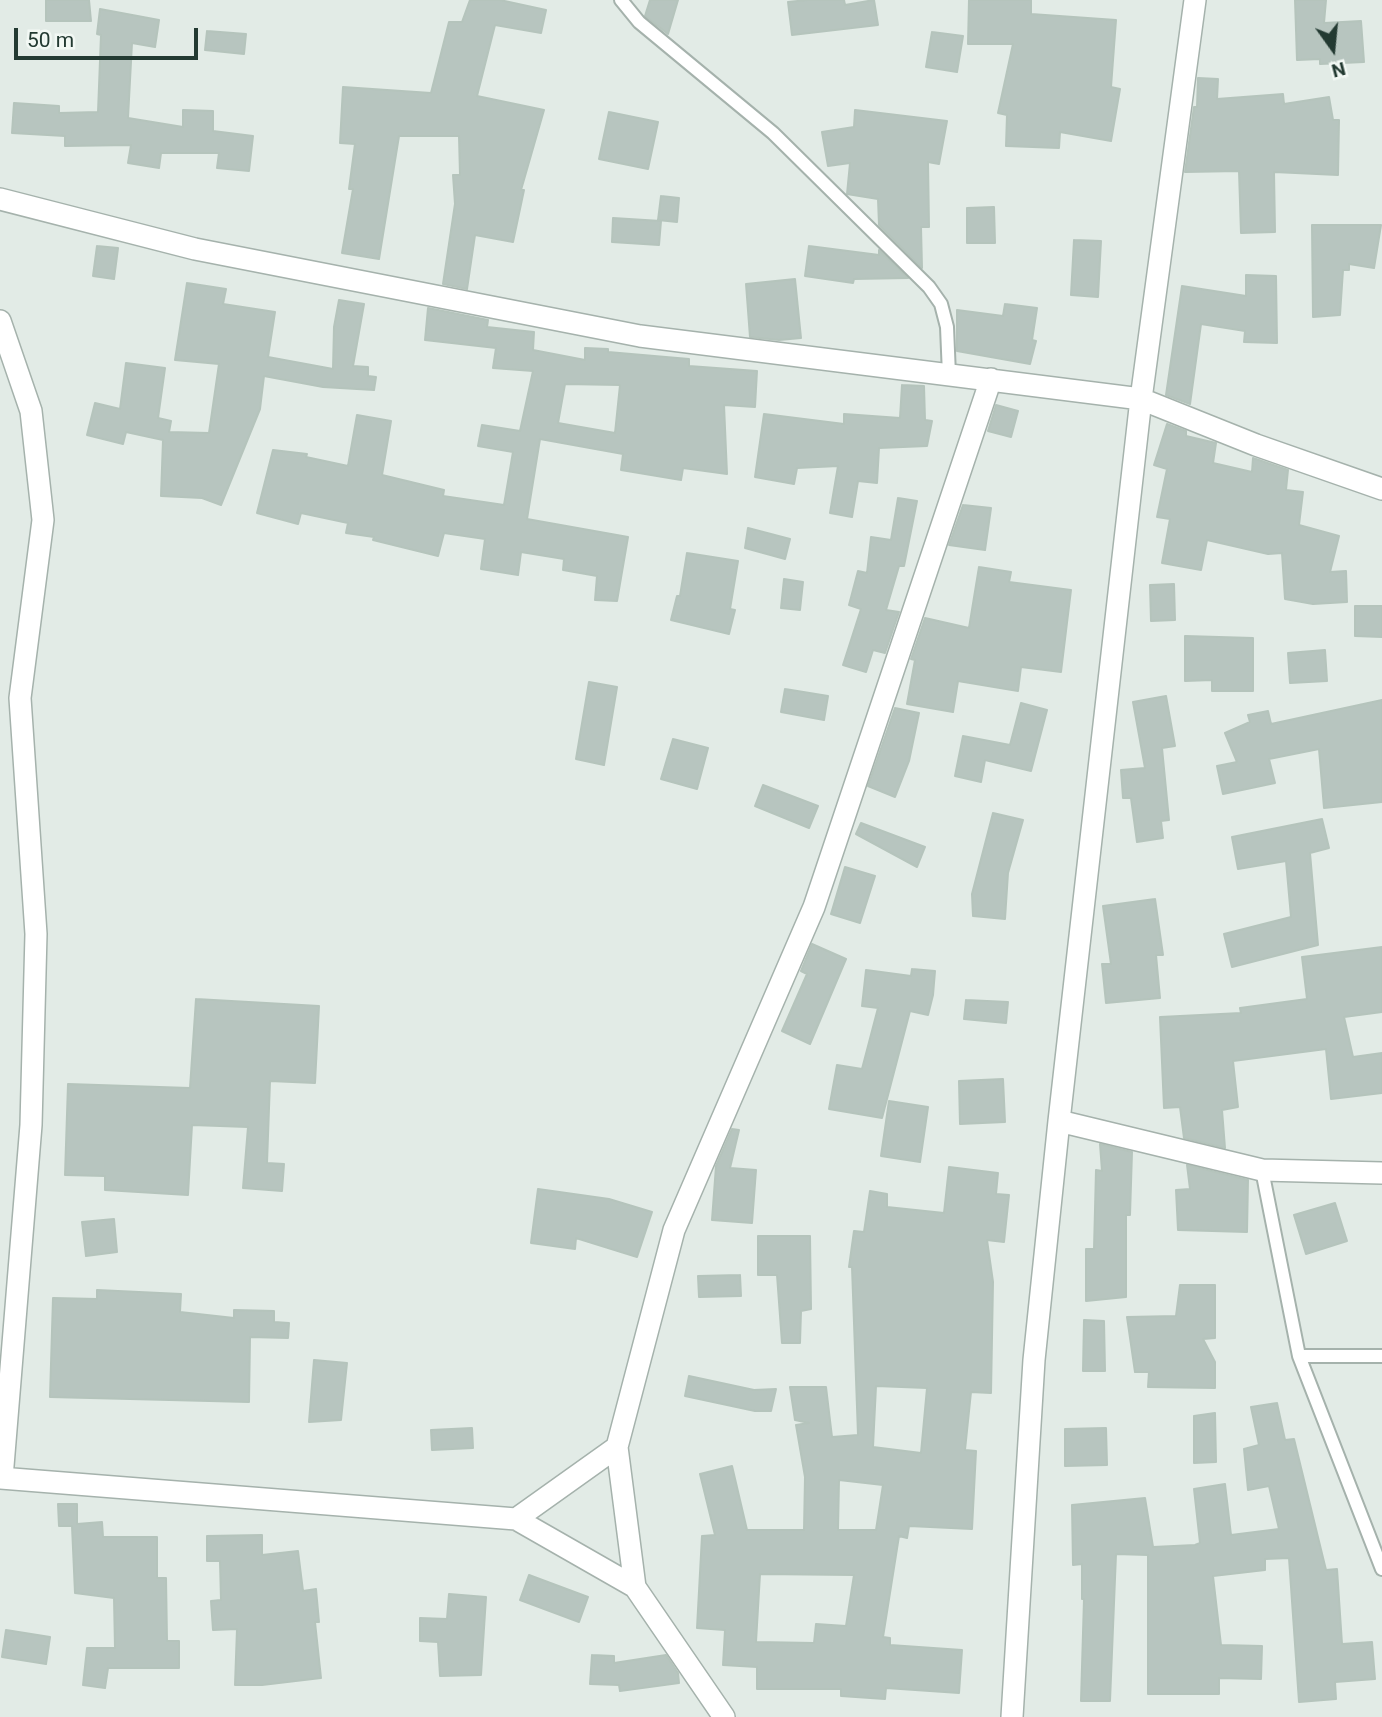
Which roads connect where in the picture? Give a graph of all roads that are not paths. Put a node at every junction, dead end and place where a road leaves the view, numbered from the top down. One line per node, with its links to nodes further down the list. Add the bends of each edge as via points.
1 (621, 0): 5 (lane, via 639,22 773,133 929,287 941,304 947,327)
2 (1195, 0): 7 (street)
3 (0, 199): 5 (street, via 195,249 613,331)
4 (0, 321): 15 (street, via 31,411 43,520 20,698 36,934 31,1125)
5 (949, 375): 6 (street)
6 (991, 379): 7 (street); 14 (street, via 814,907 674,1230)
7 (1141, 399): 8 (street); 9 (street)
8 (1382, 489)
9 (1059, 1121): 10 (street); 20 (street, via 1034,1360)
10 (1262, 1170): 11 (street); 12 (lane)
11 (1382, 1173)
12 (1299, 1356): 13 (lane); 17 (lane)
13 (1382, 1356)
14 (617, 1447): 16 (street); 18 (street)
15 (1, 1478): 16 (street)
16 (516, 1519): 18 (street)
17 (1382, 1569)
18 (635, 1587): 19 (street)
19 (724, 1717)
20 (1012, 1717)

